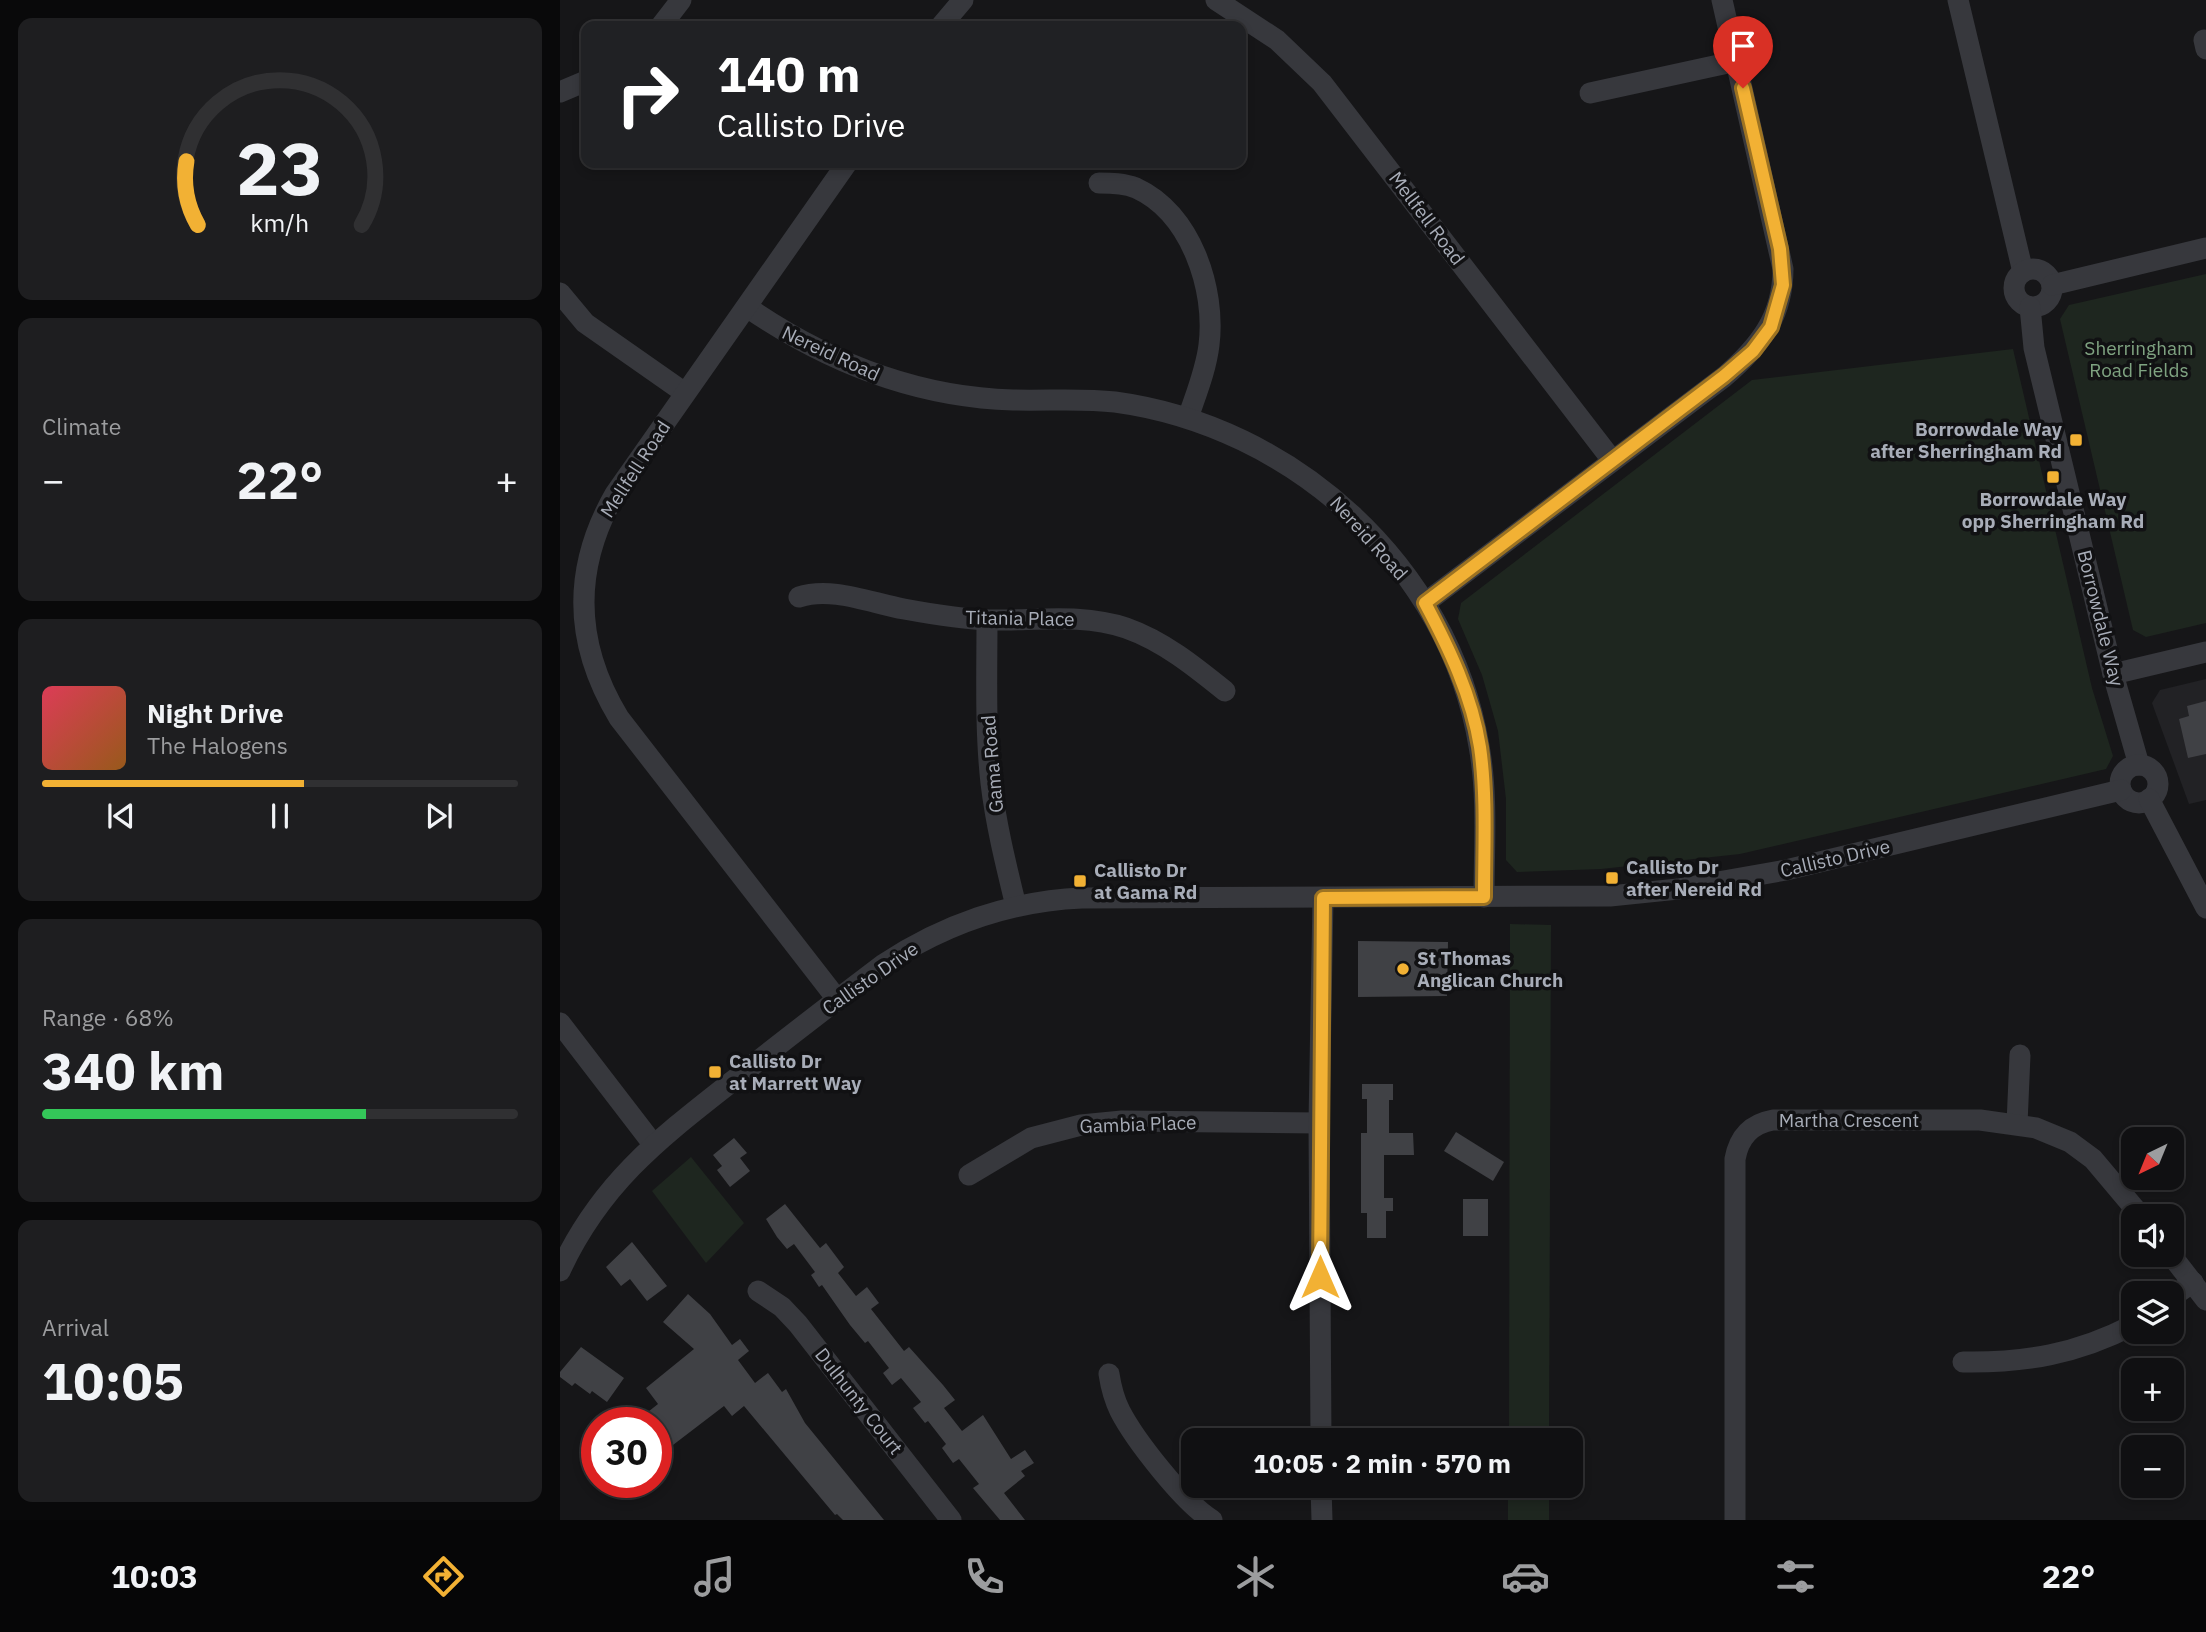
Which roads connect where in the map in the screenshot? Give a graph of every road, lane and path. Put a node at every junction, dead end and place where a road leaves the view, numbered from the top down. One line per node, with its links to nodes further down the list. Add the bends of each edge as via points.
1 (681, 0): 6 (street)
2 (963, 0): 7 (street)
3 (1216, 0): 22 (street, Mellfell Road, via 1277,40 1322,83)
4 (1723, 0): 8 (street)
5 (1958, 0): 15 (street, Borrowdale Way)
6 (665, 21)
7 (946, 21)
8 (1737, 61): 11 (street); 22 (street, via 1783,269 1776,314 1763,338 1741,362)
9 (581, 83): 10 (street)
10 (560, 92)
11 (1590, 93)
12 (844, 168): 18 (street, Mellfell Road)
13 (1099, 183): 21 (street, via 1135,188 1160,204 1181,230 1198,263 1208,299 1210,336)
14 (2206, 248): 16 (street)
15 (2023, 272): 16 (street, via 2041,271); 19 (street, Borrowdale Way, via 2014,292)
16 (2052, 285): 19 (street, via 2047,302)
17 (560, 293): 20 (street, via 576,315)
18 (747, 307): 20 (street, Mellfell Road); 21 (street, Nereid Road, via 851,366 935,392 1014,400 1114,402)
19 (2030, 307): 27 (street, Borrowdale Way, via 2034,348)
20 (685, 393): 37 (street, Mellfell Road, via 615,494 593,540 584,598 588,649 619,718)
21 (1188, 418): 24 (street, Nereid Road, via 1265,450 1329,493 1380,543)
22 (1612, 460): 24 (street)
23 (799, 597): 25 (street, Titania Place, via 823,594)
24 (1425, 603): 33 (street, Nereid Road, via 1457,669 1479,746 1484,783)
25 (987, 620): 28 (street, Titania Place, via 1076,619 1125,628 1171,650); 35 (street, Gama Road, via 990,769)
26 (2206, 652): 27 (street)
27 (2113, 674): 29 (street, Borrowdale Way)
28 (1225, 691)
29 (2139, 765): 30 (street, via 2123,773); 31 (street, Borrowdale Way, via 2157,778 2157,790)
30 (2121, 790): 31 (street, via 2133,802); 33 (street, Callisto Drive, via 1726,882 1610,896)
31 (2150, 799): 32 (street, Borrowdale Way)
32 (2200, 881): 36 (street, Borrowdale Way)
33 (1484, 897): 34 (street, Callisto Drive)
34 (1323, 898): 35 (street, Callisto Drive, via 1082,898); 40 (street)
35 (1016, 906): 37 (street, Callisto Drive, via 924,940)
36 (2206, 908)
37 (837, 999): 42 (street, Callisto Drive)
38 (560, 1023): 42 (street)
39 (2020, 1055): 41 (street)
40 (1319, 1124): 43 (street, Gambia Place, via 1122,1121 1081,1125 1031,1138); 54 (street)
41 (2017, 1124): 44 (street, Martha Crescent, via 2045,1130 2081,1150); 59 (street, Martha Crescent, via 1773,1120 1759,1123 1744,1135 1735,1159)
42 (653, 1144): 46 (street, Callisto Drive, via 601,1201)
43 (969, 1175)
44 (2131, 1204)
45 (2181, 1267): 47 (street)
46 (560, 1271)
47 (2193, 1282): 48 (street); 50 (street)
48 (2184, 1288)
49 (758, 1291): 56 (street, Dulhunty Court, via 798,1324)
50 (2206, 1300)
51 (2121, 1331): 52 (street, via 2052,1357)
52 (1963, 1362)
53 (1109, 1374): 57 (street, via 1115,1401 1130,1429 1184,1496)
54 (1321, 1428)
55 (1321, 1498): 58 (street)
56 (951, 1520)
57 (1212, 1520)
58 (1322, 1520)
59 (1735, 1520)

